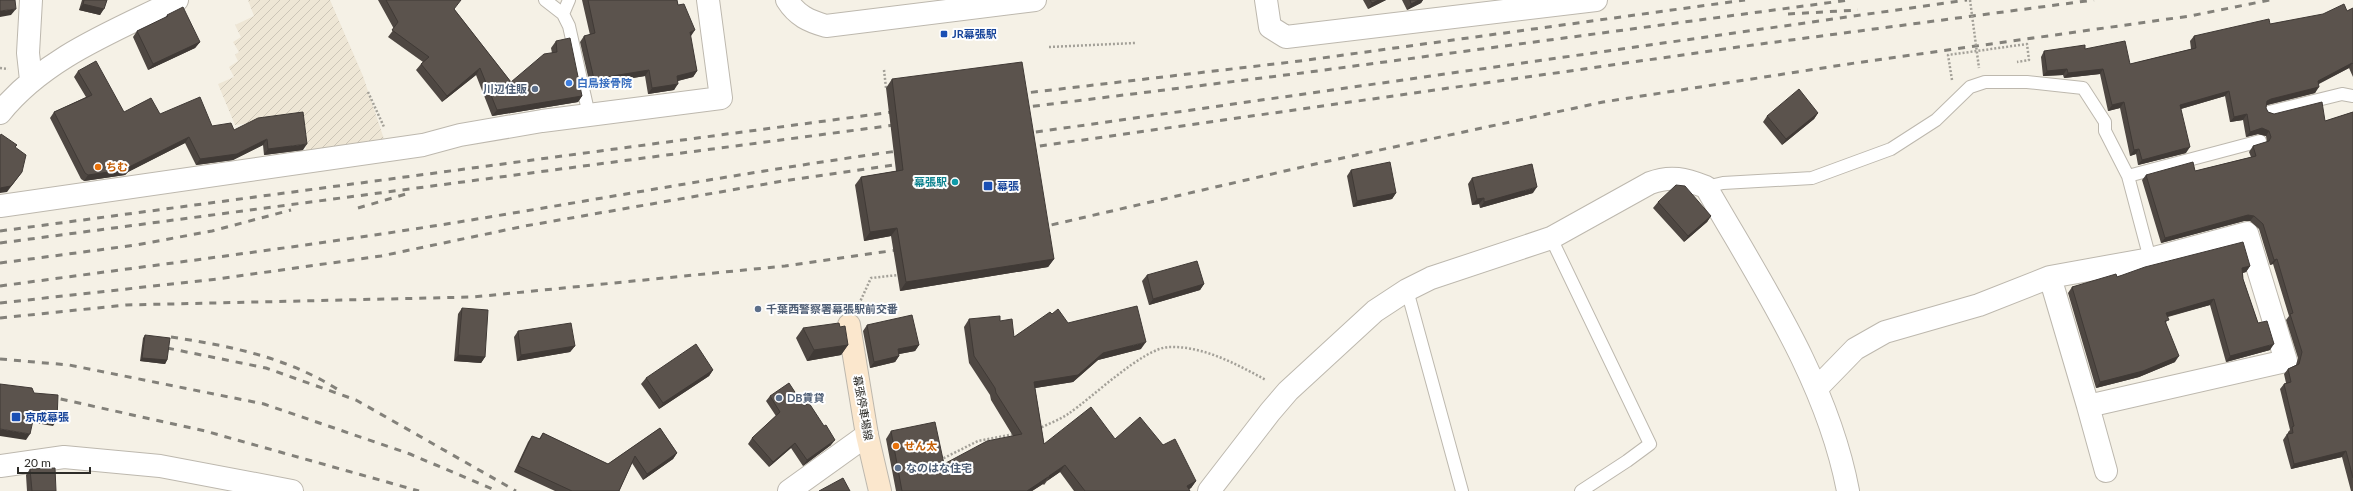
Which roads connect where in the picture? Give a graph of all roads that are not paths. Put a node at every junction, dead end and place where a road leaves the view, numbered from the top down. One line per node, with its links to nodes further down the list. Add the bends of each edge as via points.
1 (31, 0): 12 (street, via 28,53)
2 (177, 0): 12 (street, via 74,52)
3 (544, 0): 11 (lane)
4 (569, 0): 11 (lane)
5 (708, 0): 16 (street, via 721,98)
6 (787, 0): 10 (street, via 797,13 808,21 826,26)
7 (1036, 0): 10 (street)
8 (1266, 0): 9 (street, via 1270,27 1286,37)
9 (1586, 1)
10 (992, 3)
11 (563, 14): 16 (lane, via 569,26)
12 (31, 80): 15 (street)
13 (2353, 96): 14 (lane, via 2342,94)
14 (2269, 112)
15 (0, 113)
16 (589, 115): 20 (street, via 488,130 393,150)
17 (2260, 141): 18 (lane)
18 (2128, 176): 19 (lane, via 2105,130 2105,122 2083,88 2027,82 1992,82 1970,87 1936,120 1891,149 1812,178 1723,183); 22 (lane)
19 (1706, 187): 21 (street, via 1665,178 1650,183); 26 (street, via 1793,340)
20 (0, 206)
21 (1551, 238): 24 (street, via 1430,278); 36 (lane, via 1650,444)
22 (2150, 259): 23 (street); 27 (street, via 2247,233 2286,361)
23 (2050, 277): 26 (street, via 1979,305 1885,332 1855,349); 27 (street)
24 (1407, 290): 34 (street, via 1375,311 1288,391); 35 (lane)
25 (848, 325): 28 (main road, 幕張停車場線)
26 (1817, 388): 37 (street)
27 (2088, 406): 30 (street)
28 (867, 435): 32 (street); 33 (main road, 幕張停車場線)
29 (0, 466): 31 (street, via 64,457 160,466)
30 (2106, 471)
31 (292, 491)
32 (789, 491)
33 (880, 491)
34 (1209, 491)
35 (1462, 491)
36 (1581, 491)
37 (1848, 491)

